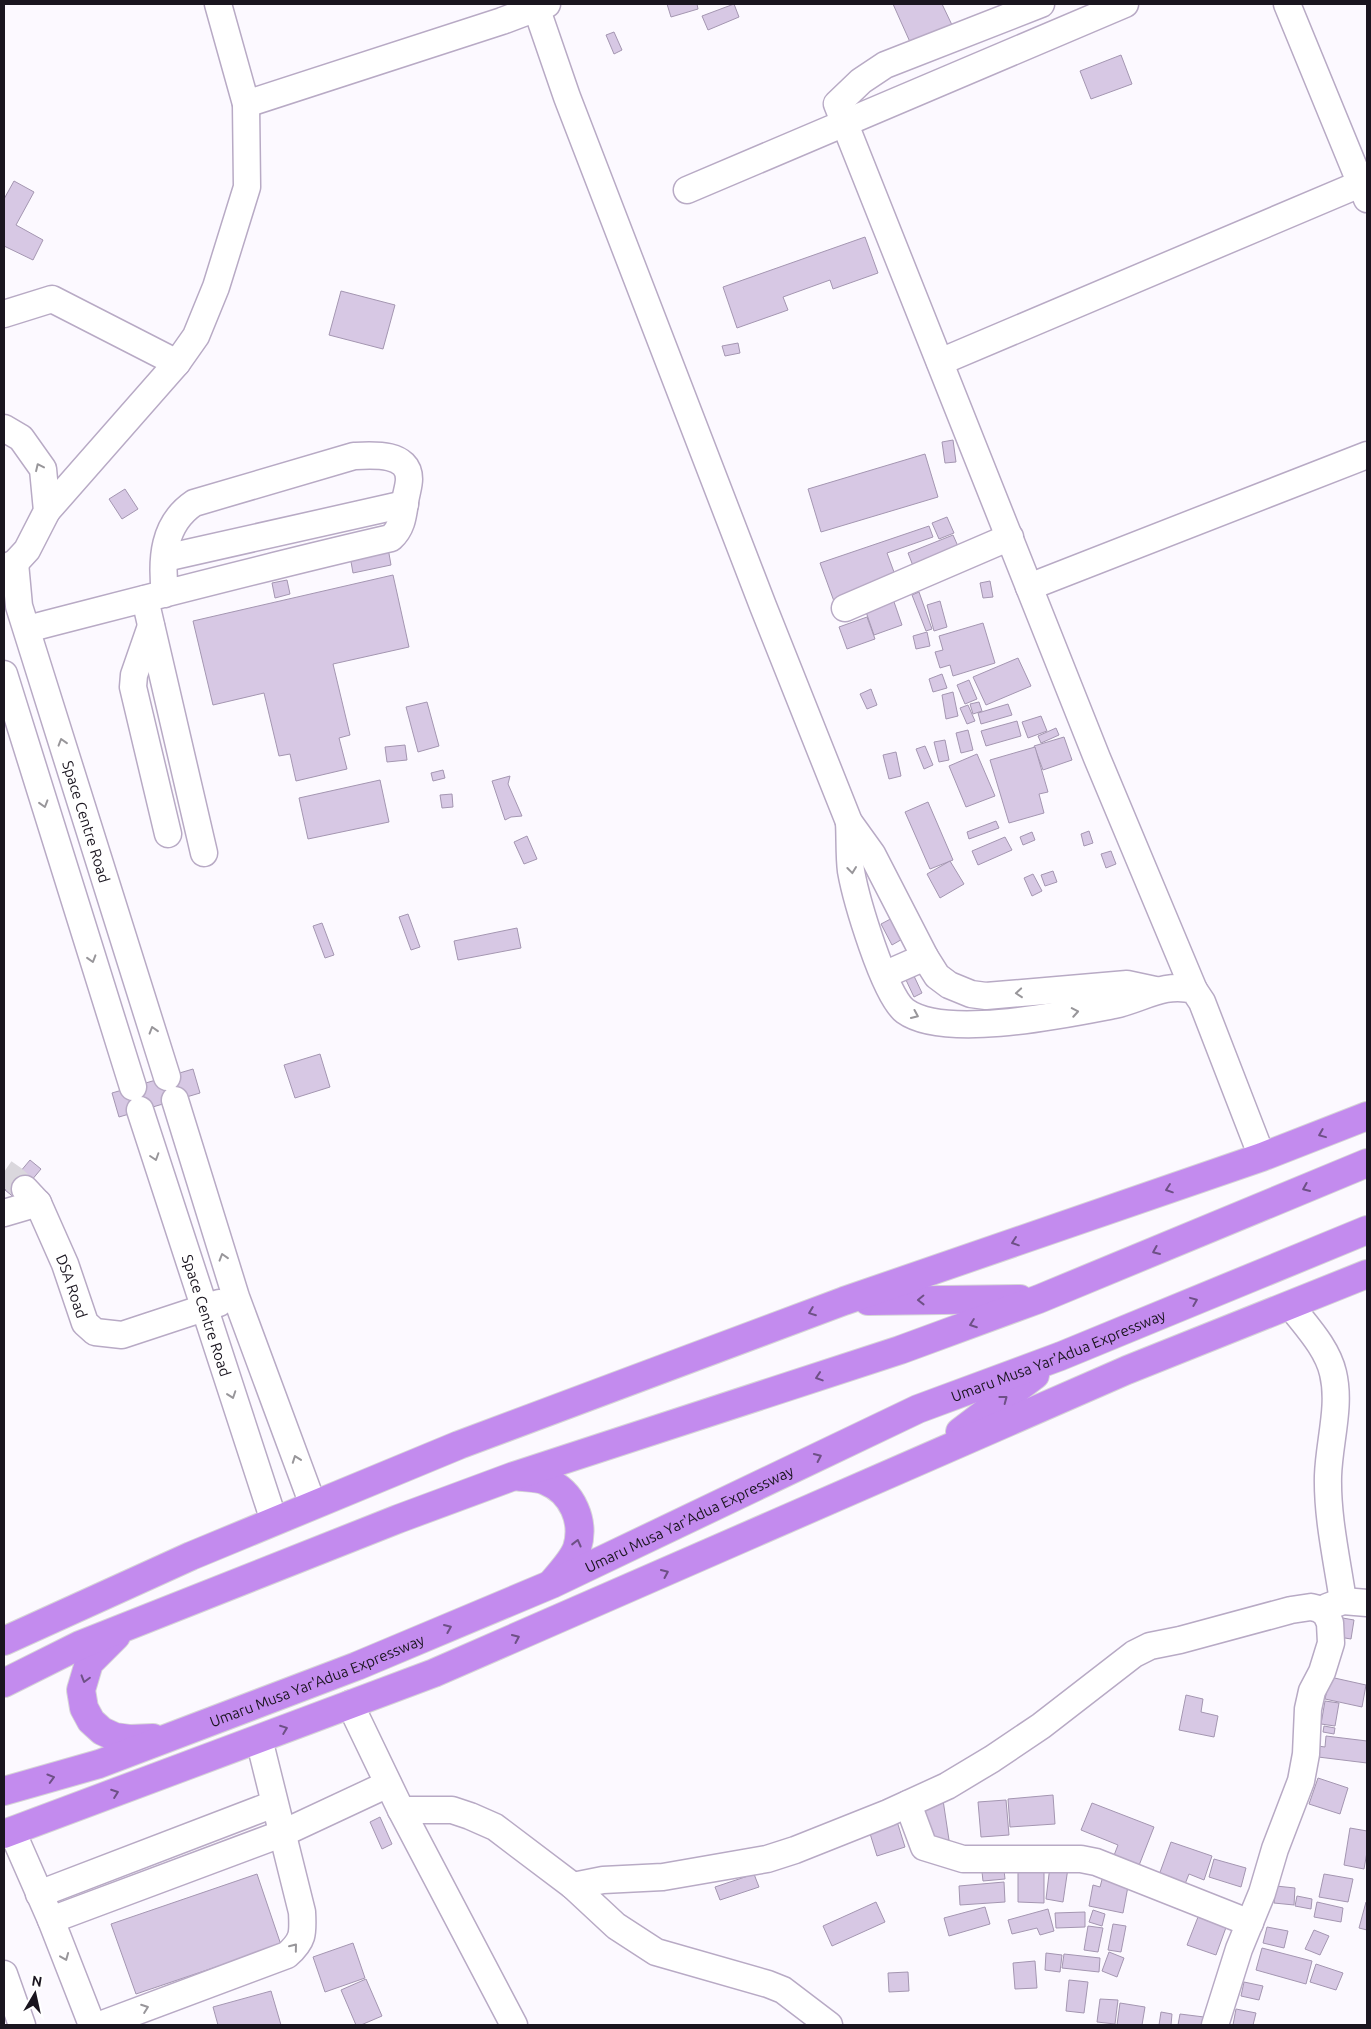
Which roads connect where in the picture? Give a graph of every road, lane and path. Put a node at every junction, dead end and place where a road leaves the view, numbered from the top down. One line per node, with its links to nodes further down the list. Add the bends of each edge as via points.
1 (218, 4): 6 (street)
2 (1041, 4): 7 (street, via 885,65 861,81 837,104)
3 (1125, 4): 7 (street)
4 (1287, 4): 8 (street)
5 (539, 5): 6 (street, via 502,21); 28 (street, via 578,125)
6 (246, 104): 12 (street, via 247,187 216,287 196,336)
7 (846, 123): 9 (street); 11 (street)
8 (1365, 188): 11 (street)
9 (687, 190)
10 (4, 314): 12 (street, via 52,300)
11 (940, 362): 18 (street)
12 (177, 363): 16 (street)
13 (4, 428): 16 (street, one-way to 13, via 42,469 21,438)
14 (1367, 455): 22 (street)
15 (405, 504): 17 (street); 19 (street, via 409,478 402,463 388,456 354,456 194,504 176,518 168,534); 20 (street, via 398,532 391,538)
16 (47, 511): 21 (street, via 27,550)
17 (270, 534): 19 (street); 20 (street)
18 (1010, 537): 22 (street); 24 (street)
19 (165, 558): 23 (street)
20 (278, 564): 23 (street)
21 (10, 565): 26 (street, Space Centre Road)
22 (1029, 587): 36 (street)
23 (155, 596): 25 (street); 26 (street)
24 (845, 608)
25 (151, 626): 29 (street, via 134,675 134,687); 30 (street)
26 (27, 629): 43 (street, Space Centre Road, one-way to 26)
27 (4, 674): 47 (street, Space Centre Road, one-way to 47)
28 (849, 822): 31 (street, via 872,854); 32 (street, one-way to 32, via 851,870)
29 (168, 834)
30 (204, 853)
31 (892, 894): 32 (street); 33 (street)
32 (859, 907): 34 (street)
33 (926, 957): 34 (street); 35 (street, one-way to 33, via 1127,984 986,996 971,994 937,976)
34 (884, 975): 35 (street, one-way to 35, via 896,1001 906,1011 946,1024 1012,1022 1073,1013 1131,1001)
35 (1155, 990): 36 (street, via 1182,987)
36 (1194, 990): 38 (street, via 1202,1002)
37 (1367, 1116): 38 (highway, one-way to 38)
38 (1262, 1157): 45 (highway, one-way to 45)
39 (1364, 1163): 44 (highway, one-way to 44)
40 (4, 1213): 47 (street, DSA Road, via 32,1196 64,1264 85,1324 95,1332 122,1335)
41 (1367, 1230): 48 (highway, Umaru Musa Yar'Adua Expressway, one-way to 41)
42 (1365, 1278): 46 (highway)
43 (236, 1297): 47 (street, DSA Road); 51 (street, Space Centre Road, one-way to 43)
44 (1039, 1299): 45 (highway, one-way to 45); 50 (highway, one-way to 50, via 900,1350)
45 (844, 1301): 51 (highway, one-way to 51, via 459,1445)
46 (1290, 1305): 49 (highway, via 1127,1370); 54 (street, via 1322,1348 1333,1372 1335,1400 1328,1478)
47 (203, 1308): 52 (street, Space Centre Road, one-way to 52)
48 (1061, 1356): 49 (highway, one-way to 48); 53 (highway, Umaru Musa Yar'Adua Expressway, one-way to 48, via 918,1409)
49 (923, 1460): 58 (highway, one-way to 49, via 434,1674)
50 (514, 1476): 53 (highway, one-way to 50, via 576,1550 580,1526 574,1506 561,1491 546,1481); 55 (highway)
51 (313, 1505): 52 (highway)
52 (274, 1521): 56 (highway)
53 (552, 1584): 59 (highway, Umaru Musa Yar'Adua Expressway, one-way to 53, via 357,1666)
54 (1343, 1605): 64 (street, via 1292,1610 1150,1646 1134,1654 1041,1726 992,1759 948,1786); 71 (street, via 1326,1614 1331,1643 1308,1709 1301,1781)
55 (124, 1627): 57 (highway); 59 (highway, one-way to 59, via 89,1663 81,1690 84,1708 91,1721 115,1737)
56 (4, 1641)
57 (4, 1683)
58 (350, 1704): 60 (highway, one-way to 58); 61 (street)
59 (170, 1737): 62 (highway, Umaru Musa Yar'Adua Expressway, one-way to 59, via 99,1764)
60 (259, 1739): 63 (street); 66 (highway, one-way to 60)
61 (388, 1784): 65 (street); 67 (street)
62 (4, 1792)
63 (274, 1804): 67 (street); 69 (street)
64 (908, 1804): 68 (street, via 767,1859 663,1877 604,1880); 71 (street, via 924,1847 963,1859 1081,1859 1096,1862)
65 (401, 1810): 68 (street, via 452,1810 495,1827); 76 (street)
66 (8, 1832): 69 (street)
67 (281, 1834): 70 (street); 75 (street, one-way to 67, via 287,1955 298,1945 303,1929 302,1912)
68 (573, 1886): 77 (street, via 616,1926 656,1952 783,1990)
69 (39, 1894): 70 (street)
70 (51, 1920): 74 (street, one-way to 74)
71 (1250, 1924): 78 (street)
72 (4, 1974): 73 (street)
73 (22, 2025)
74 (92, 2025)
75 (100, 2025)
76 (514, 2025)
77 (829, 2025)
78 (1215, 2025)

